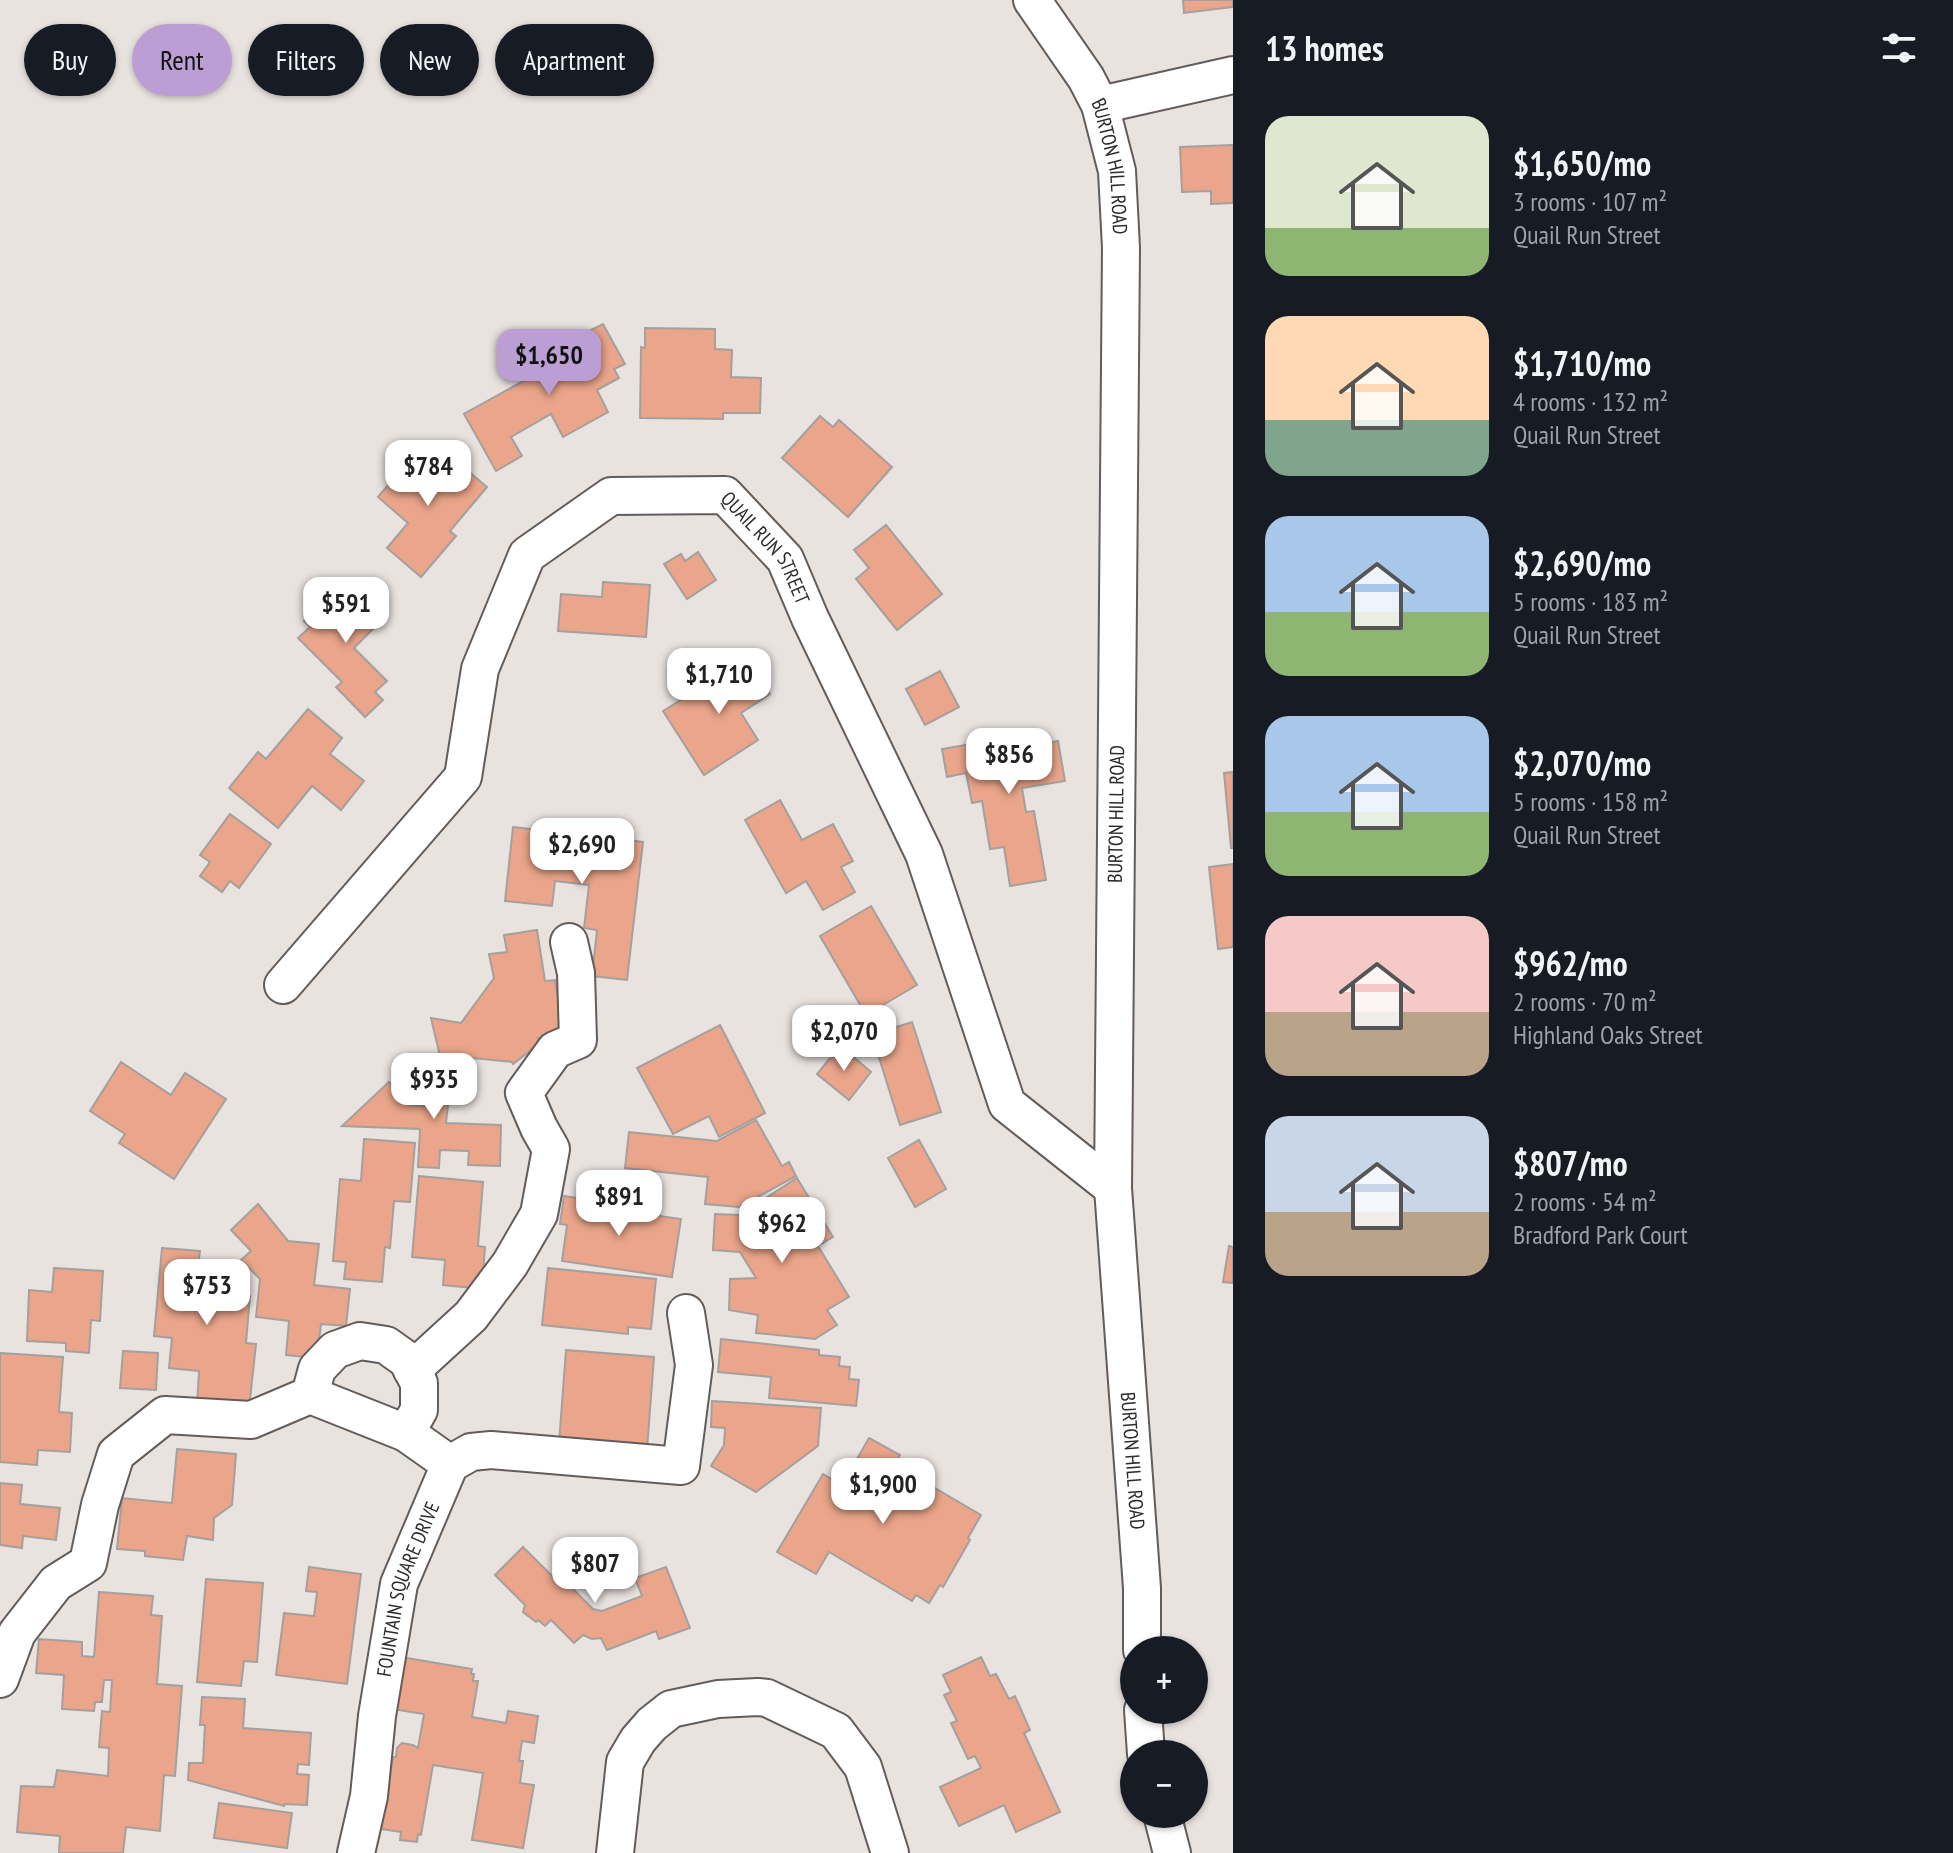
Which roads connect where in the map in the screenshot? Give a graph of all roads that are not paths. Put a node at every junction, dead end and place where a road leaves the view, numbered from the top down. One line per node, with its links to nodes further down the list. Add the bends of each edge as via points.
1 (1032, 0): 3 (street, BURTON HILL ROAD)
2 (1233, 75): 3 (street)
3 (1100, 105): 6 (street, BURTON HILL ROAD, via 1117,171 1121,248)
4 (569, 942): 8 (street, via 576,973 578,1040 555,1050 524,1093 551,1149 539,1214 471,1316)
5 (283, 985): 6 (street, QUAIL RUN STREET, via 463,777 480,669 527,555 611,496 725,495 785,559 924,854 1007,1104)
6 (1113, 1188): 12 (street, BURTON HILL ROAD)
7 (686, 1313): 11 (street, via 694,1365 681,1466 491,1450 471,1452)
8 (412, 1370): 9 (street, via 386,1345 360,1341 335,1350 317,1369); 10 (street, via 419,1383 419,1410)
9 (310, 1395): 10 (street); 13 (street, via 251,1420 165,1415 116,1454 88,1563 56,1583 17,1633)
10 (406, 1433): 11 (street)
11 (450, 1464): 15 (street, FOUNTAIN SQUARE DRIVE, via 399,1584)
12 (1142, 1636)
13 (0, 1679)
14 (1166, 1828): 18 (street)
15 (356, 1853)
16 (615, 1853): 17 (street, via 625,1762 652,1724 671,1709 758,1697 836,1731 863,1767)
17 (890, 1853)
18 (1172, 1853)

